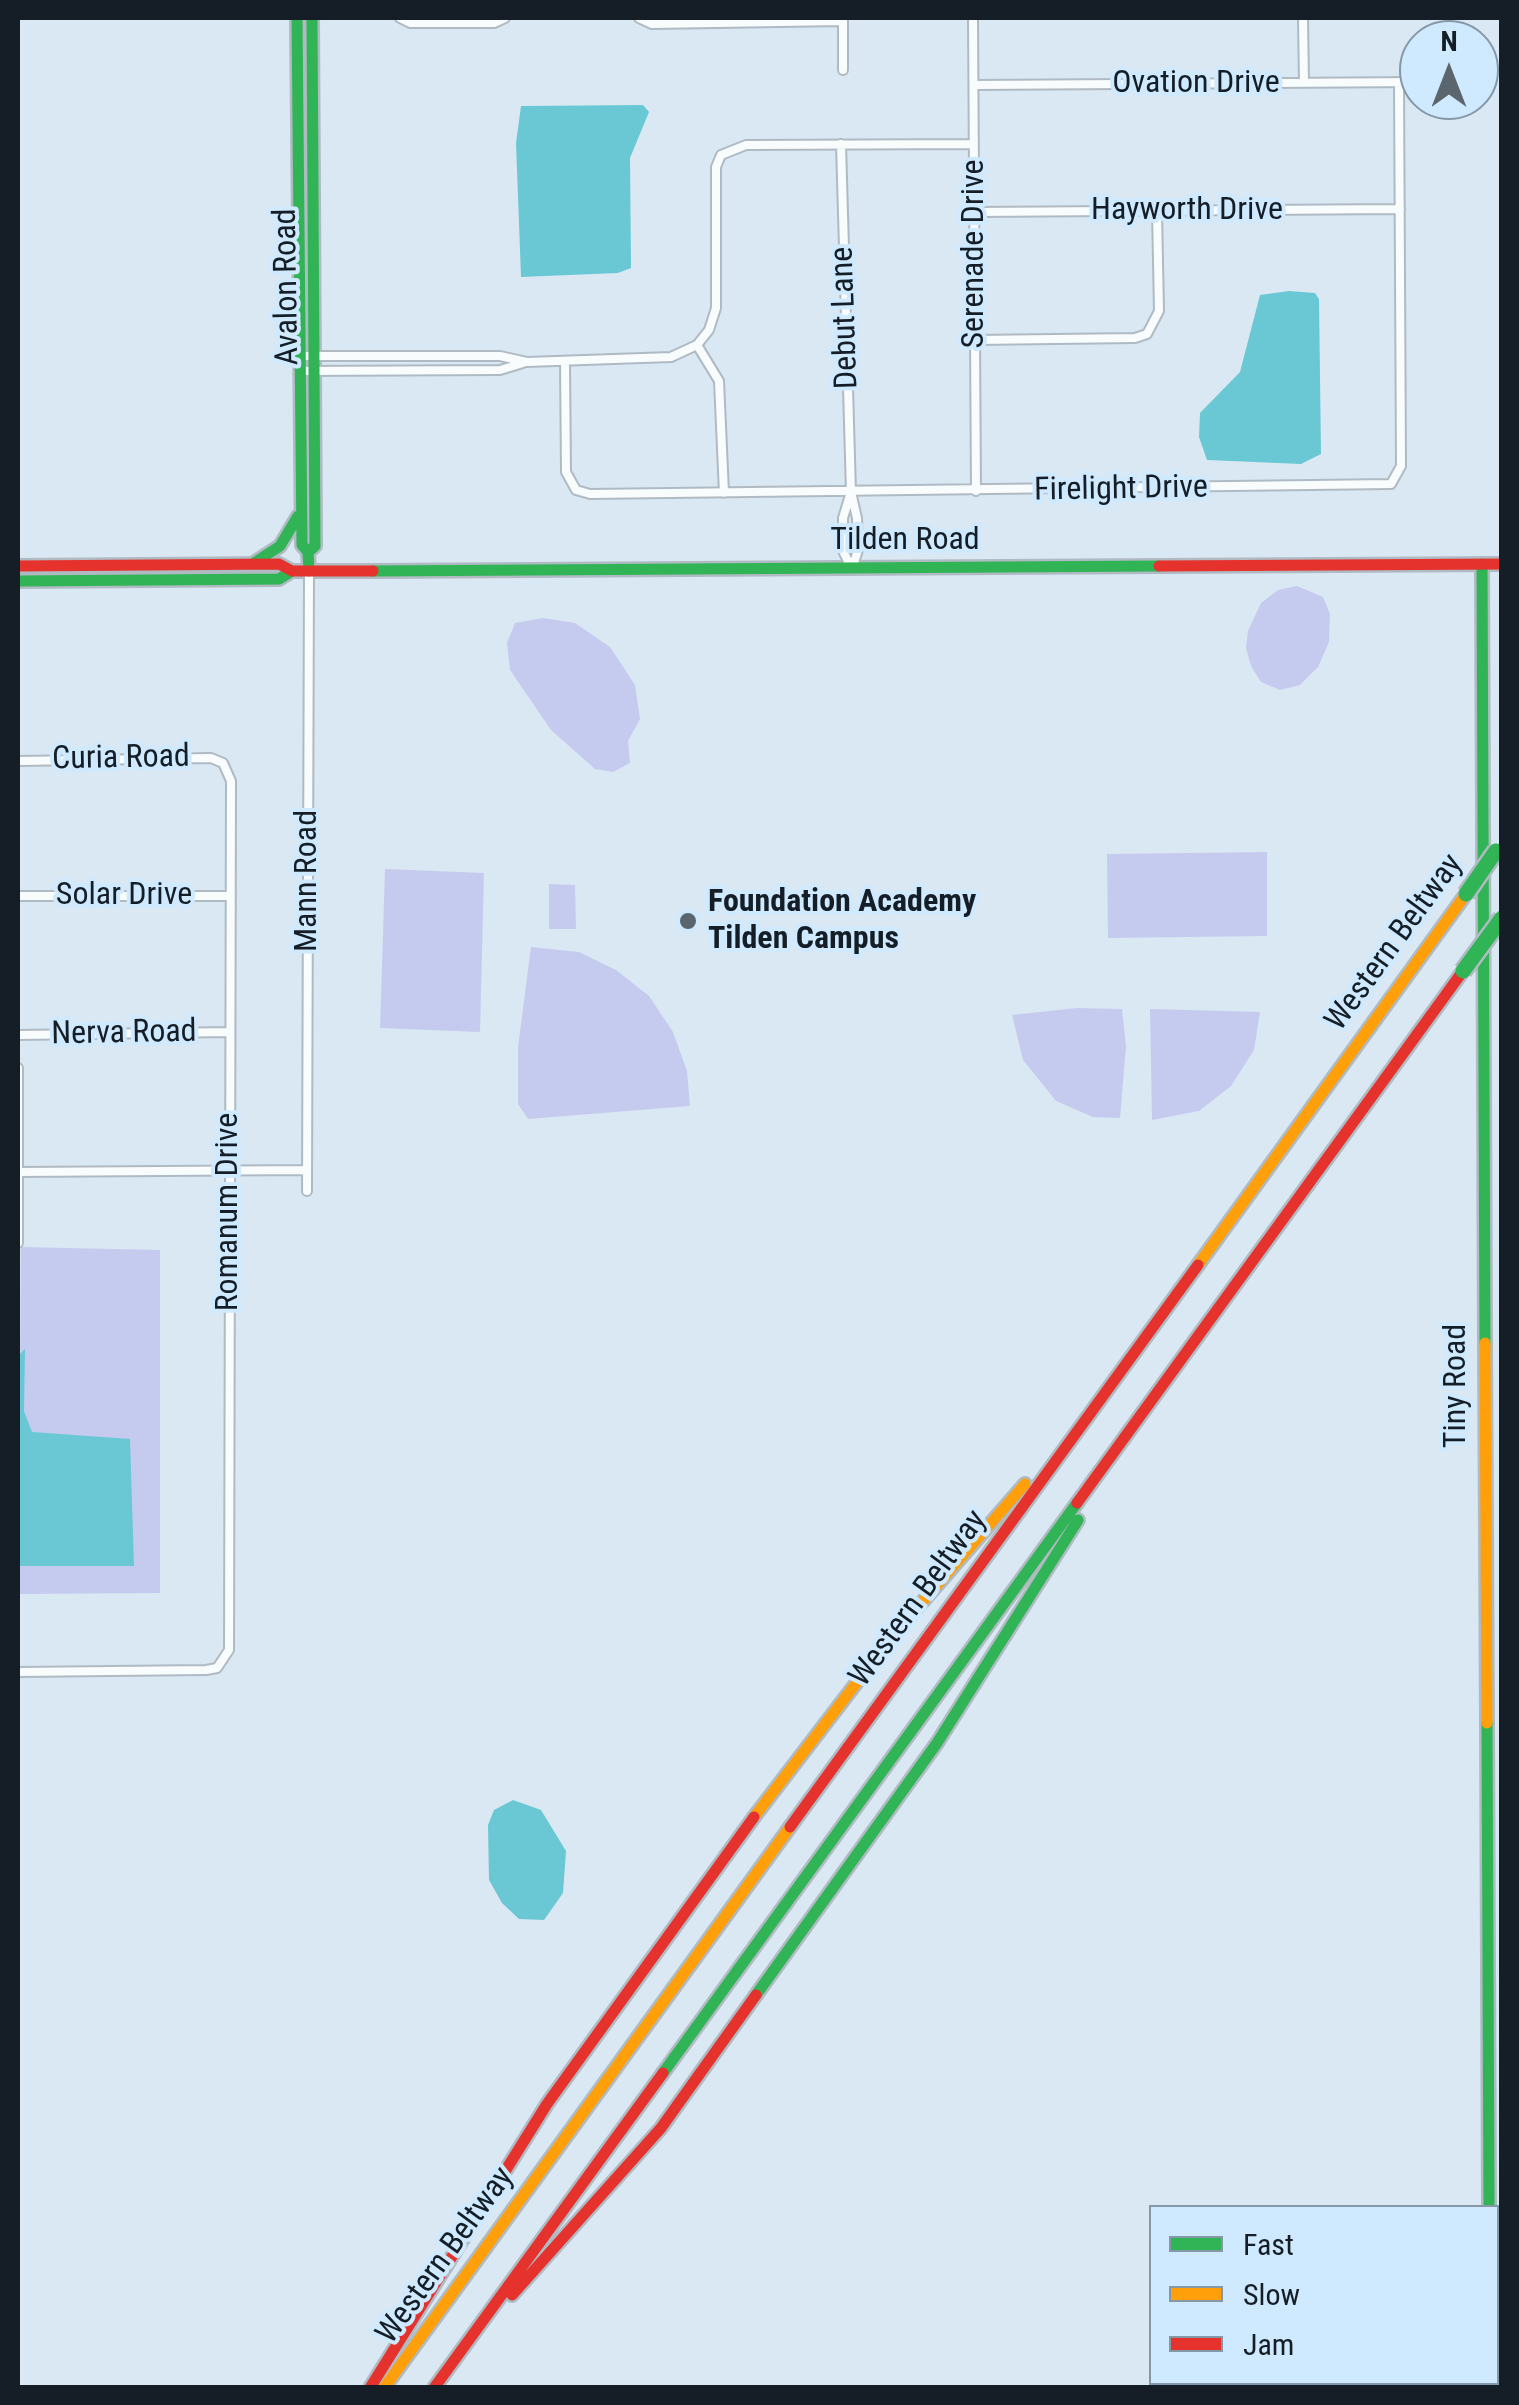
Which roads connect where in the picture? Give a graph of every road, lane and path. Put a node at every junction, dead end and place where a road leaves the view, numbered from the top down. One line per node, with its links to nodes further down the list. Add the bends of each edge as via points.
1 (297, 18): 25 (main road, Avalon Road)
2 (312, 18): 25 (main road, Avalon Road)
3 (400, 18): 4 (street)
4 (505, 18)
5 (639, 18): 8 (street, via 652,24)
6 (973, 18): 12 (street, Serenade Drive)
7 (1303, 18): 11 (street)
8 (843, 20): 9 (street)
9 (843, 70)
10 (1399, 82): 11 (street, Ovation Drive)
11 (1304, 83): 12 (street, Ovation Drive)
12 (974, 85): 15 (street, Serenade Drive)
13 (1399, 120): 16 (street, Firelight Drive)
14 (841, 144): 15 (street); 20 (street, via 746,145 721,155 716,308); 29 (street, Debut Lane)
15 (974, 144): 18 (street, Serenade Drive)
16 (1400, 209): 17 (street, Hayworth Drive); 28 (street, Firelight Drive, via 1401,466 1391,484)
17 (1158, 211): 18 (street, Hayworth Drive); 19 (street, via 1159,311 1147,334)
18 (974, 212): 19 (street, Serenade Drive)
19 (975, 340): 28 (street, Serenade Drive)
20 (696, 345): 24 (street, via 643,362); 30 (street, via 719,381)
21 (394, 356): 22 (street); 25 (street); 26 (street)
22 (482, 356): 23 (street); 27 (street)
23 (527, 362): 24 (street); 27 (street)
24 (565, 362): 30 (street, Firelight Drive, via 566,472 576,490)
25 (308, 364): 26 (street); 31 (main road, Avalon Road); 34 (main road, Avalon Road, via 316,546)
26 (394, 370): 27 (street)
27 (482, 370)
28 (976, 491): 29 (street, Firelight Drive)
29 (850, 492): 30 (street, Firelight Drive); 32 (street, Debut Lane); 33 (street, Debut Lane)
30 (724, 493)
31 (301, 502): 34 (main road, Avalon Road); 35 (main road, via 287,538)
32 (843, 528): 33 (street); 39 (street, Debut Lane)
33 (857, 528): 39 (street, Debut Lane)
34 (308, 552): 40 (main road, Avalon Road)
35 (252, 564): 38 (main road); 40 (main road)
36 (1482, 564): 37 (main road, Tilden Road); 39 (main road, Tilden Road); 59 (main road, Tiny Road)
37 (1502, 564)
38 (18, 566)
39 (852, 569): 40 (main road, Tilden Road)
40 (300, 571): 41 (main road, via 279,579); 52 (street, Mann Road)
41 (18, 581)
42 (18, 760): 43 (street, Curia Road)
43 (223, 763): 46 (street, Romanum Drive, via 231,781)
44 (1499, 847): 56 (main road, Western Beltway, bridge)
45 (18, 896): 46 (street, Solar Drive)
46 (231, 896): 48 (street, Romanum Drive)
47 (1502, 918): 57 (main road, Western Beltway, bridge)
48 (230, 1032): 49 (street, Nerva Road); 51 (street, Romanum Drive)
49 (18, 1035)
50 (18, 1068): 53 (street)
51 (230, 1170): 52 (street); 53 (street); 58 (street, Romanum Drive, via 224,1662 206,1670)
52 (307, 1170): 54 (street, Mann Road)
53 (18, 1172): 55 (street)
54 (307, 1192)
55 (18, 1243)
56 (1086, 1413): 62 (main road, via 804,1747 546,2104); 63 (main road, Western Beltway)
57 (1134, 1428): 61 (main road, Western Beltway); 61 (main road, via 937,1742 661,2128)
58 (18, 1672)
59 (1495, 1980): 60 (main road, Tiny Road)
60 (1489, 2205)
61 (468, 2342): 64 (main road, Western Beltway)
62 (370, 2388)
63 (384, 2388)
64 (434, 2388)

